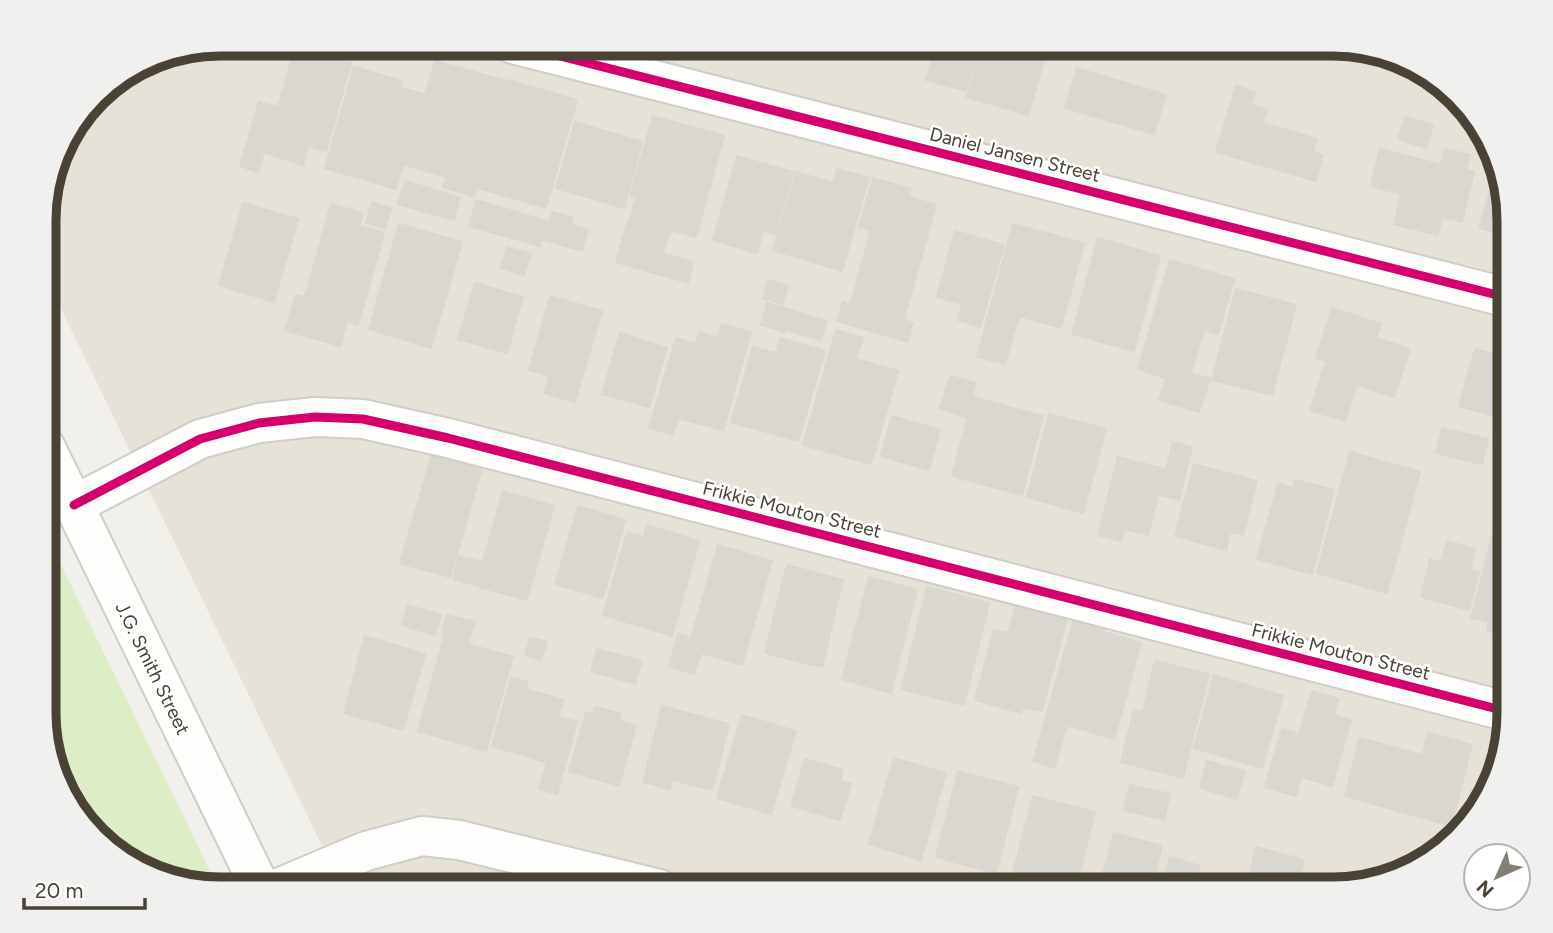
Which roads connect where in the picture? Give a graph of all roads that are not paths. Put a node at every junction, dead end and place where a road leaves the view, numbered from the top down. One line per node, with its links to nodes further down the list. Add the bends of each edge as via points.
1 (560, 56): 2 (street, Daniel Jansen Street)
2 (1497, 295)
3 (56, 468): 4 (street, J.G. Smith Street)
4 (74, 505): 5 (street, Frikkie Mouton Street, via 200,439 259,423 315,417 363,419); 6 (street, J.G. Smith Street)
5 (1497, 709)
6 (255, 877)
7 (304, 877): 8 (street, via 366,851 422,836 459,840)
8 (610, 877)

